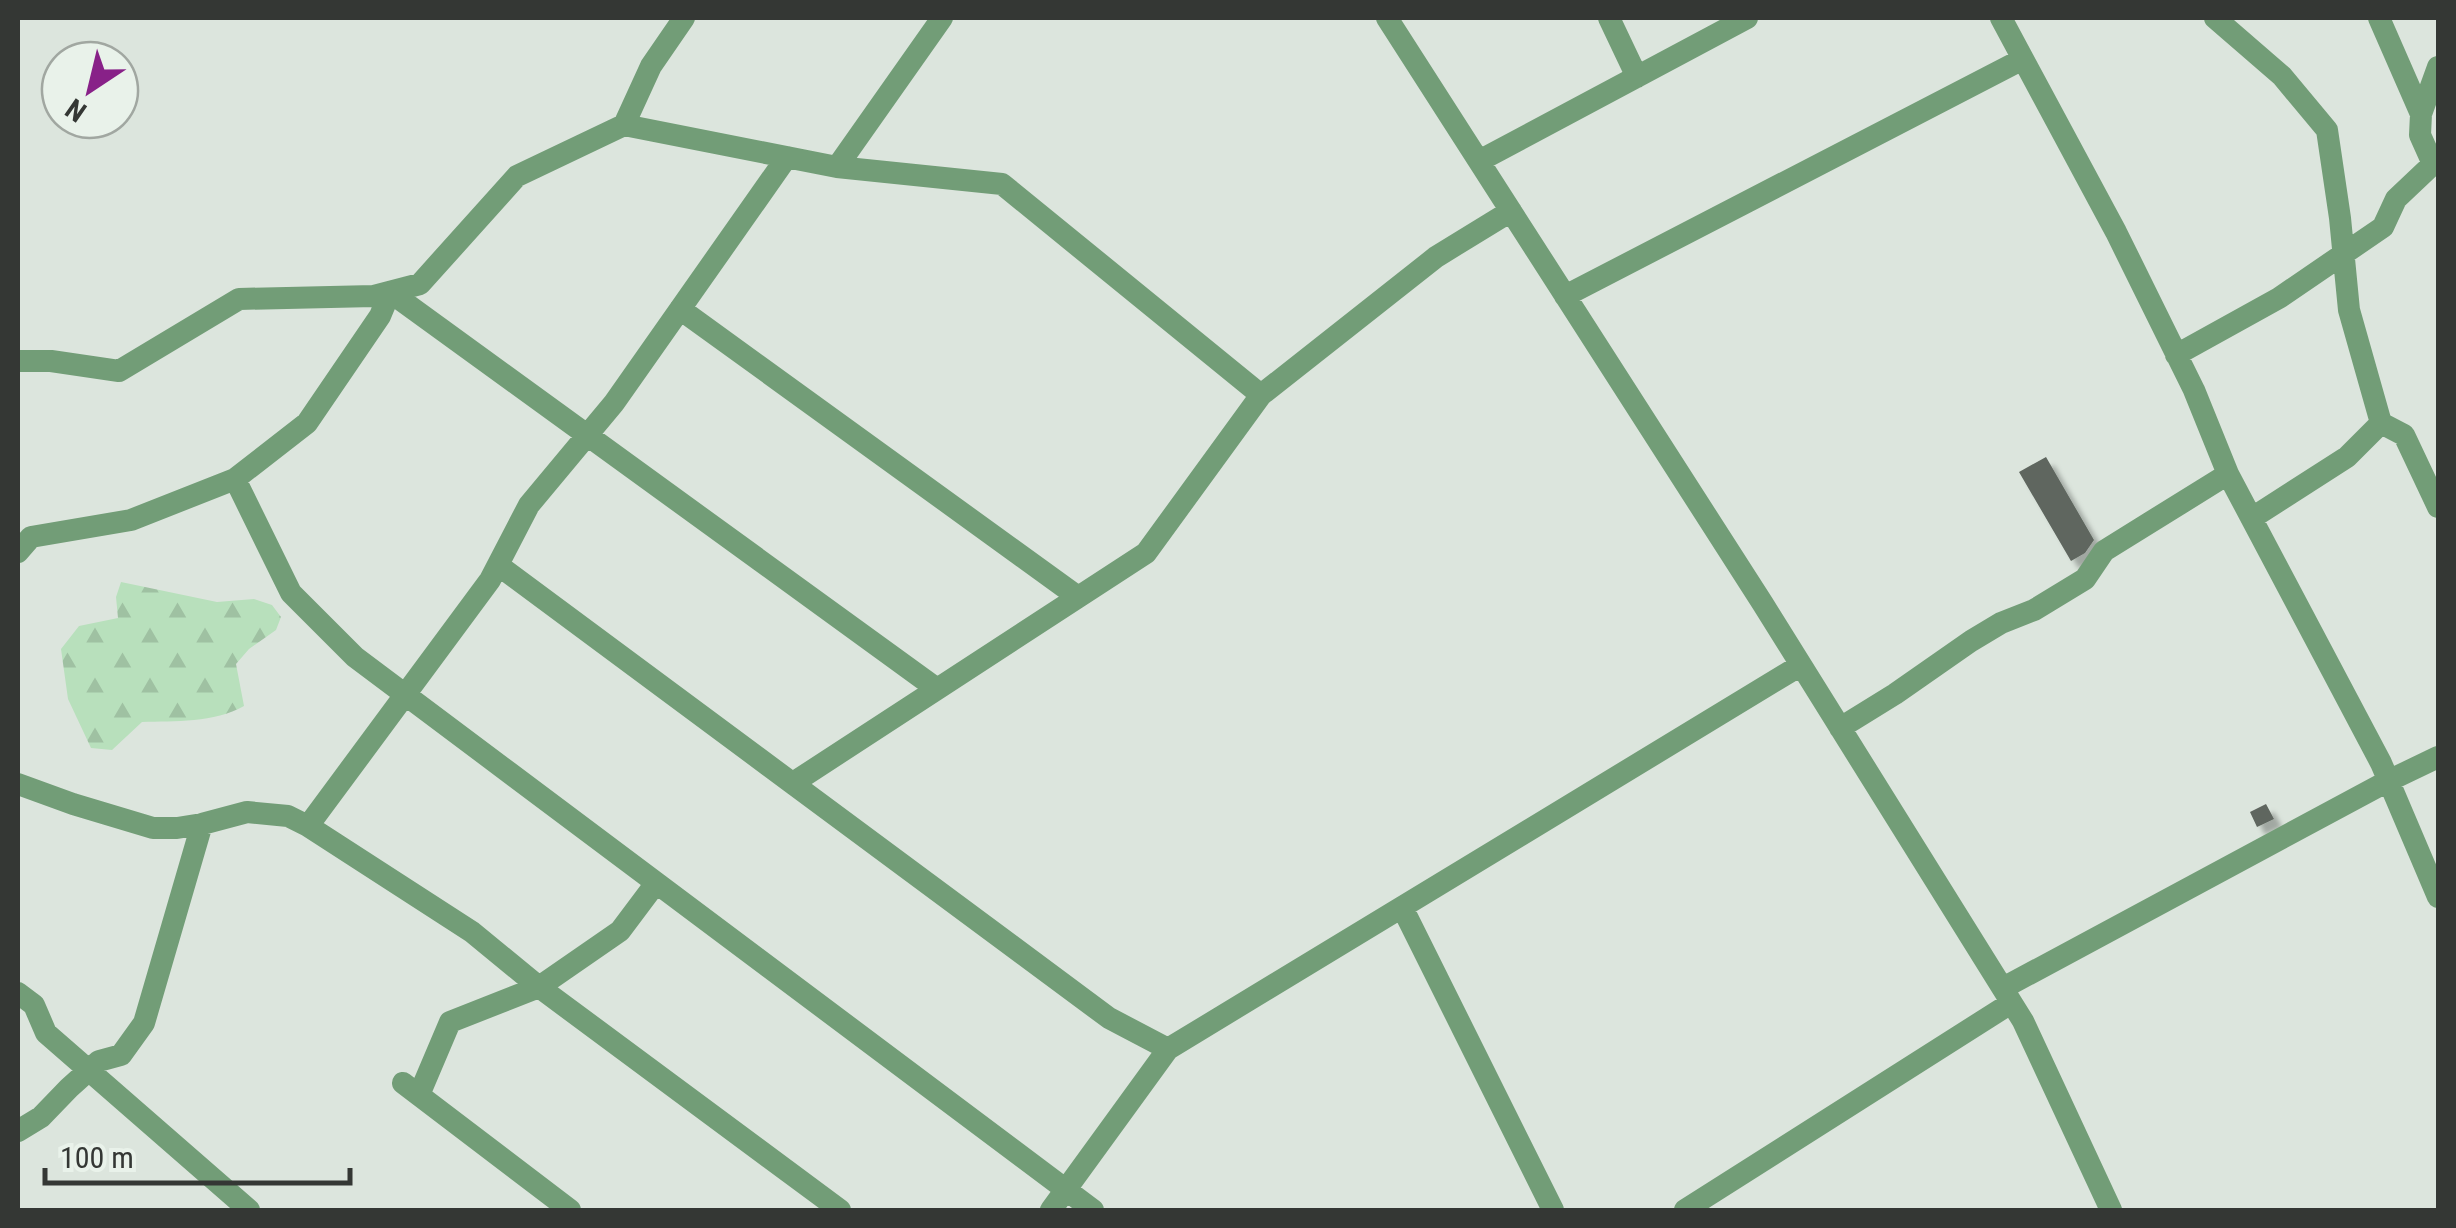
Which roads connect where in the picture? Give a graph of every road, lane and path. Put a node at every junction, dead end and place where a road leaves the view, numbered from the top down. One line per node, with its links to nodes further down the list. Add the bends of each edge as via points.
1 (684, 18): 13 (street)
2 (942, 18): 16 (street)
3 (1388, 18): 15 (street)
4 (1609, 18): 11 (street)
5 (1747, 18): 11 (street)
6 (2001, 18): 9 (street)
7 (2215, 18): 18 (street, via 2282,76 2327,130)
8 (2379, 18): 12 (street)
9 (2023, 58): 20 (street); 22 (street)
10 (2438, 67): 12 (street)
11 (1637, 76): 15 (street)
12 (2421, 114): 18 (street, via 2420,135 2433,164 2396,200 2383,227)
13 (624, 125): 14 (street); 19 (street, via 516,176 420,284)
14 (787, 157): 16 (street); 21 (street)
15 (1479, 161): 17 (street)
16 (836, 167): 24 (street, via 1002,184)
17 (1511, 211): 20 (street); 24 (street, via 1436,257)
18 (2344, 254): 22 (street); 25 (street, via 2349,310)
19 (390, 292): 23 (street, via 239,298 118,370); 26 (street); 28 (street, via 307,423)
20 (1566, 296): 34 (street)
21 (680, 309): 26 (street); 33 (street)
22 (2176, 355): 27 (street)
23 (18, 362)
24 (1260, 396): 33 (street, via 1146,553)
25 (2380, 423): 29 (street, via 2404,435); 30 (street, via 2347,456)
26 (588, 435): 32 (street, via 529,505); 35 (street)
27 (2228, 474): 30 (street); 37 (street, via 2104,551 2084,579 1971,641)
28 (235, 479): 31 (street, via 132,520 31,537); 36 (street, via 291,592 355,658)
29 (2438, 507)
30 (2252, 518): 39 (street)
31 (18, 552)
32 (498, 564): 36 (street); 40 (street)
33 (1078, 597): 35 (street)
34 (1800, 665): 37 (street); 46 (street)
35 (937, 689): 40 (street)
36 (405, 695): 43 (street); 44 (street)
37 (1840, 728): 49 (street)
38 (2438, 757): 39 (street)
39 (2388, 781): 45 (street); 49 (street)
40 (793, 783): 50 (street, via 1109,1018)
41 (18, 784): 42 (street, via 153,828)
42 (202, 824): 43 (street, via 248,812 288,816); 51 (street, via 144,1023 121,1055)
43 (308, 826): 47 (street, via 472,932)
44 (656, 884): 47 (street, via 620,931); 53 (street)
45 (2438, 897)
46 (1402, 907): 50 (street); 59 (street)
47 (539, 988): 55 (street, via 450,1022 411,1089); 56 (street)
48 (18, 994): 51 (street, via 34,1006 46,1033)
49 (2007, 996): 60 (street); 61 (street)
50 (1168, 1049): 53 (street)
51 (89, 1070): 52 (street, via 42,1117); 54 (street)
52 (18, 1131)
53 (1066, 1190): 57 (street); 58 (street)
54 (249, 1210)
55 (570, 1210)
56 (840, 1210)
57 (1051, 1210)
58 (1093, 1210)
59 (1553, 1210)
60 (1685, 1210)
61 (2111, 1210)

